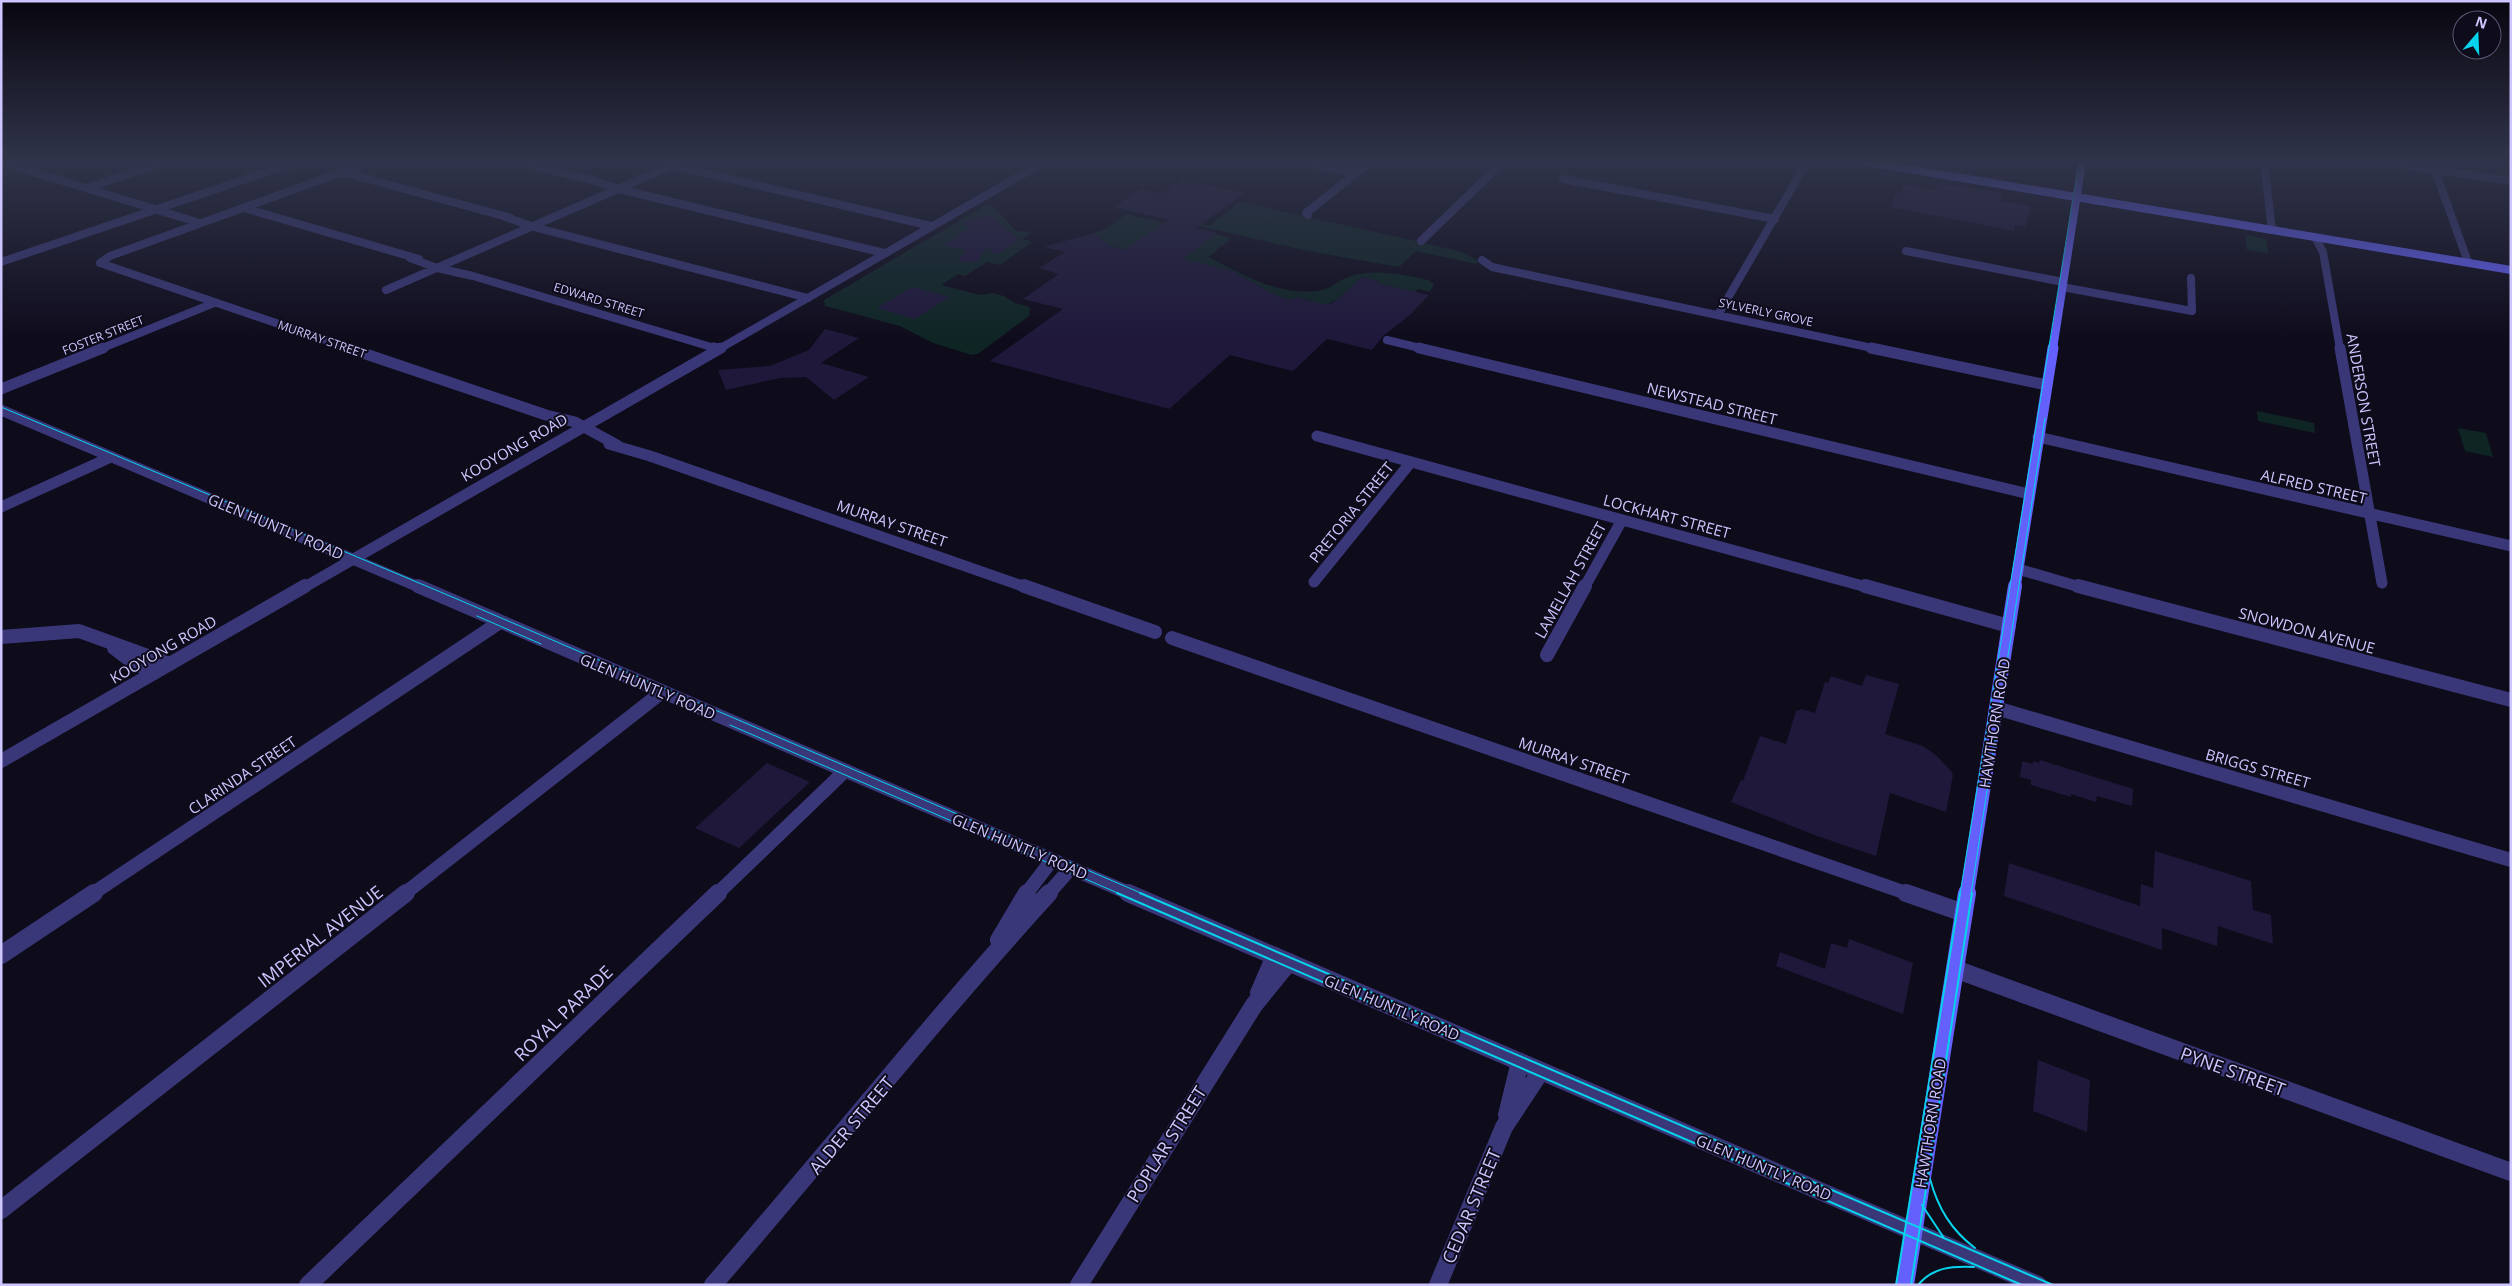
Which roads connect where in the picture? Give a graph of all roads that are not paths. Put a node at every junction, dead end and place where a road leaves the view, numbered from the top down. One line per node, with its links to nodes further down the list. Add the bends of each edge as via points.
1 (120, 222): 27 (street)
2 (197, 222): 16 (street)
3 (203, 222): 16 (street)
4 (291, 222): 29 (street, EDWARD STREET)
5 (526, 222): 17 (street)
6 (544, 222): 17 (street)
7 (760, 222): 25 (street)
8 (914, 222): 18 (street)
9 (938, 222): 18 (street, KOOYONG ROAD)
10 (1441, 222): 22 (street)
11 (1773, 222): 36 (street)
12 (2072, 222): 32 (main road, HAWTHORN ROAD)
13 (2225, 222): 19 (main road)
14 (2271, 222): 19 (street)
15 (2454, 222): 28 (street)
16 (200, 223): 35 (street, MURRAY STREET, via 100,261 104,266)
17 (537, 225): 29 (street); 34 (street)
18 (931, 226): 25 (street, KOOYONG ROAD)
19 (2272, 230): 20 (main road)
20 (2315, 237): 21 (main road); 24 (street, ANDERSON STREET)
21 (2324, 238): 24 (street, ANDERSON STREET); 28 (main road)
22 (1421, 241)
23 (1906, 251): 32 (street)
24 (2322, 252): 49 (street, ANDERSON STREET)
25 (884, 253): 34 (street, KOOYONG ROAD)
26 (1482, 260): 36 (street, SYLVERLY GROVE, via 1492,266)
27 (1, 262)
28 (2468, 262): 30 (main road)
29 (441, 267): 33 (street); 38 (street, EDWARD STREET)
30 (2511, 270)
31 (2191, 278): 32 (street, via 2192,311)
32 (2063, 284): 39 (main road, HAWTHORN ROAD)
33 (386, 290)
34 (808, 298): 38 (street, KOOYONG ROAD)
35 (214, 303): 40 (street, FOSTER STREET); 42 (street, MURRAY STREET, via 546,415)
36 (1718, 315): 39 (street, SYLVERLY GROVE)
37 (1387, 340): 47 (street, NEWSTEAD STREET)
38 (718, 349): 42 (street, KOOYONG ROAD)
39 (2047, 385): 44 (main road, HAWTHORN ROAD)
40 (1, 389)
41 (1, 410): 45 (street, GLEN HUNTLY ROAD)
42 (578, 429): 52 (street, KOOYONG ROAD); 58 (street, MURRAY STREET, via 597,441 617,445)
43 (1317, 436): 46 (street, LOCKHART STREET)
44 (2038, 439): 47 (main road, HAWTHORN ROAD); 49 (street, ALFRED STREET)
45 (111, 457): 48 (street); 52 (street, GLEN HUNTLY ROAD)
46 (1411, 462): 50 (street, LOCKHART STREET); 54 (street, PRETORIA STREET)
47 (2029, 494): 53 (main road, HAWTHORN ROAD)
48 (1, 507)
49 (2370, 514): 51 (street, ALFRED STREET); 55 (street, ANDERSON STREET)
50 (1622, 520): 57 (street, LOCKHART STREET); 62 (street, LAMELLAH STREET)
51 (2511, 546)
52 (352, 558): 56 (street, GLEN HUNTLY ROAD); 63 (street, KOOYONG ROAD)
53 (2017, 572): 57 (main road, HAWTHORN ROAD); 66 (street, SNOWDON AVENUE)
54 (1314, 582)
55 (2382, 583)
56 (500, 622): 65 (street, GLEN HUNTLY ROAD); 74 (street, CLARINDA STREET)
57 (2009, 626): 67 (main road, HAWTHORN ROAD)
58 (1156, 632)
59 (1, 637): 61 (street, via 71,630)
60 (1172, 638): 73 (street, MURRAY STREET)
61 (108, 643): 63 (street); 64 (street, via 131,661)
62 (1547, 655)
63 (170, 664): 64 (street, KOOYONG ROAD)
64 (154, 673): 68 (street, KOOYONG ROAD)
65 (662, 692): 69 (street, GLEN HUNTLY ROAD); 82 (street, IMPERIAL AVENUE)
66 (2511, 700)
67 (1996, 708): 71 (street, BRIGGS STREET); 73 (main road, HAWTHORN ROAD)
68 (1, 761)
69 (845, 771): 70 (street, GLEN HUNTLY ROAD); 84 (street, ROYAL PARADE)
70 (1052, 860): 72 (street, GLEN HUNTLY ROAD); 76 (street, ALDER STREET, via 1021,902)
71 (2511, 860)
72 (1072, 868): 75 (street, GLEN HUNTLY ROAD); 76 (street, ALDER STREET)
73 (1964, 913): 77 (main road, HAWTHORN ROAD)
74 (1, 955)
75 (1282, 959): 78 (street, GLEN HUNTLY ROAD); 86 (street, POPLAR STREET)
76 (986, 962): 85 (street, ALDER STREET)
77 (1955, 969): 81 (street, PYNE STREET); 83 (main road, HAWTHORN ROAD)
78 (1520, 1062): 79 (street, GLEN HUNTLY ROAD); 80 (street, CEDAR STREET)
79 (1540, 1071): 80 (street, CEDAR STREET); 83 (street, GLEN HUNTLY ROAD)
80 (1504, 1127): 87 (street, CEDAR STREET)
81 (2511, 1172)
82 (1, 1210)
83 (1912, 1231): 88 (main road, HAWTHORN ROAD); 89 (street, GLEN HUNTLY ROAD)
84 (308, 1285)
85 (713, 1285)
86 (1079, 1285)
87 (1438, 1285)
88 (1905, 1285)
89 (2038, 1285)

